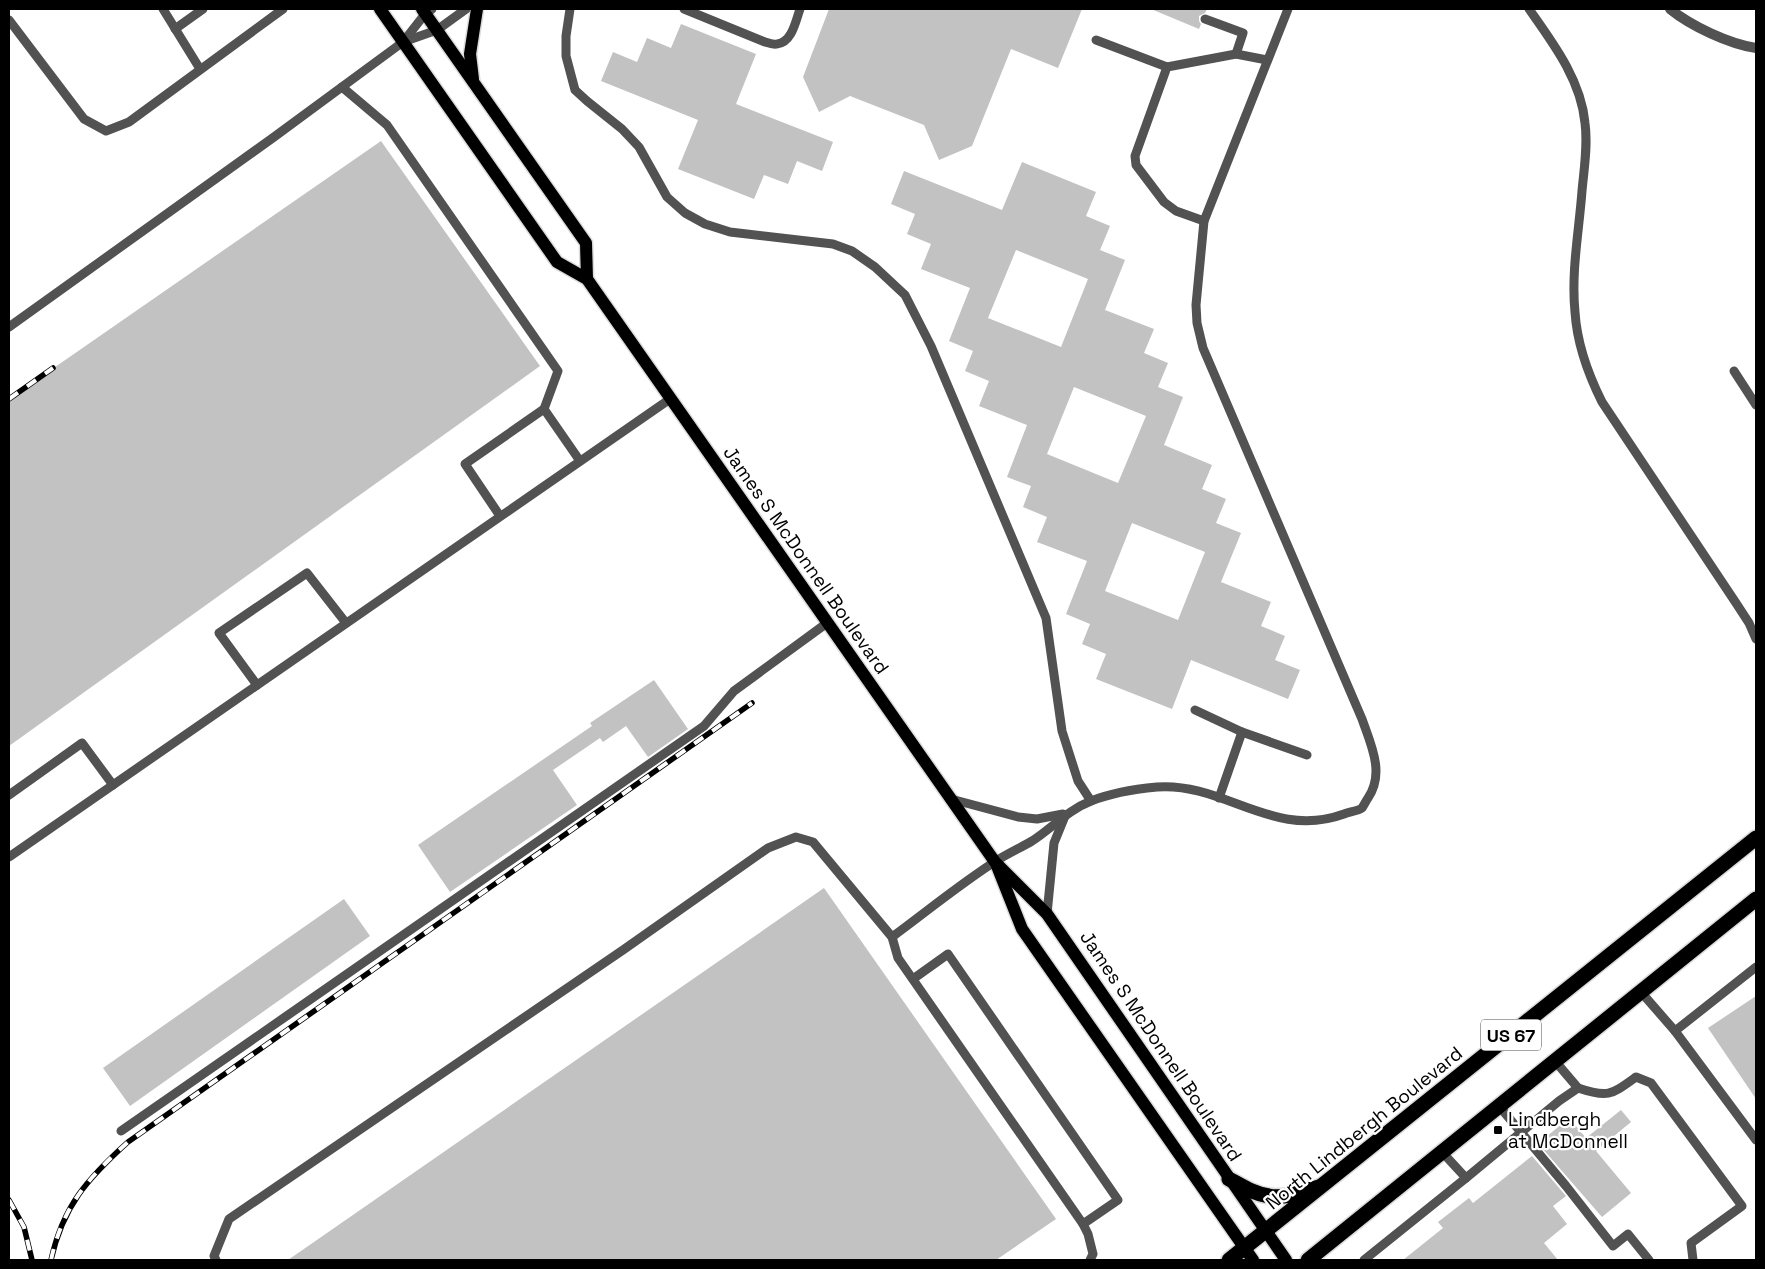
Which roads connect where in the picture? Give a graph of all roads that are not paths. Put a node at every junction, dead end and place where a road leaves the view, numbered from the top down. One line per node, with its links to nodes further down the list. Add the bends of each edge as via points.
1 (163, 9): 16 (lane)
2 (203, 9): 16 (lane)
3 (283, 9): 24 (lane)
4 (380, 9): 19 (main road, James S McDonnell Boulevard)
5 (466, 9): 17 (lane)
6 (477, 9): 25 (main road, via 470,54)
7 (570, 9): 47 (lane, via 566,56 575,90 622,129 639,148 667,198 704,224 730,232 833,244 852,251 905,295 935,356 1046,618 1062,731 1078,781)
8 (684, 9): 9 (lane, via 777,44 787,40)
9 (800, 9)
10 (1288, 9): 22 (lane)
11 (1529, 9): 38 (lane, via 1568,69 1585,123 1586,154 1574,284 1578,338 1588,373 1602,402 1749,623)
12 (1670, 9): 20 (street, via 1713,34)
13 (427, 10): 17 (main road); 19 (lane)
14 (1206, 19): 21 (lane, via 1243,33)
15 (9, 20): 24 (lane, via 84,119 106,131 129,122)
16 (175, 29): 24 (lane)
17 (437, 30): 19 (lane); 25 (main road)
18 (1096, 40): 23 (lane)
19 (403, 42): 26 (lane); 28 (main road, James S McDonnell Boulevard, via 557,262)
20 (1756, 48)
21 (1236, 54): 22 (lane); 23 (lane)
22 (1267, 60): 27 (lane)
23 (1167, 67): 27 (lane, via 1135,156 1136,165 1164,202 1176,211)
24 (200, 69)
25 (473, 82): 28 (main road, via 586,243)
26 (342, 87): 29 (lane); 33 (lane, via 387,125 558,371)
27 (1204, 221): 45 (lane, via 1196,305 1204,348 1362,719 1377,771 1373,790 1361,808 1332,818 1300,822 1268,816)
28 (587, 279): 31 (main road, James S McDonnell Boulevard)
29 (9, 327)
30 (1734, 371): 32 (lane)
31 (670, 398): 34 (lane); 37 (main road, James S McDonnell Boulevard)
32 (1756, 405)
33 (544, 409): 34 (lane); 35 (lane, via 465,464)
34 (580, 461): 35 (lane)
35 (500, 516): 36 (lane)
36 (346, 623): 39 (lane); 39 (lane, via 307,573 219,633)
37 (827, 623): 46 (main road, James S McDonnell Boulevard); 62 (lane, via 734,691 704,726)
38 (1756, 639)
39 (257, 685): 43 (lane)
40 (1195, 710): 41 (lane)
41 (1242, 732): 42 (lane); 45 (lane)
42 (1307, 755)
43 (113, 785): 44 (lane, via 82,743); 50 (lane)
44 (9, 796)
45 (1219, 798): 47 (lane, via 1199,791 1158,787)
46 (951, 799): 48 (lane, via 1018,817 1037,819); 51 (main road, James S McDonnell Boulevard)
47 (1091, 801): 48 (lane)
48 (1066, 814): 51 (lane); 53 (lane, via 1054,843)
49 (1756, 838): 68 (highway, North Lindbergh Boulevard / US 67)
50 (9, 857)
51 (995, 862): 53 (main road, James S McDonnell Boulevard); 54 (lane); 71 (main road, James S McDonnell Boulevard, via 1022,929)
52 (1756, 899): 57 (highway, US 67)
53 (1047, 914): 67 (main road, James S McDonnell Boulevard)
54 (892, 937): 56 (lane, via 898,958); 72 (lane, via 813,842 796,837 768,848 229,1219 214,1256)
55 (1756, 967): 58 (lane)
56 (913, 979): 69 (lane); 69 (lane, via 948,954 1118,1200)
57 (1641, 992): 58 (lane); 59 (highway, US 67)
58 (1675, 1031): 64 (lane)
59 (1555, 1061): 60 (lane); 61 (highway, US 67)
60 (1578, 1088): 63 (lane); 79 (lane, via 1598,1095 1614,1092 1636,1077 1651,1083 1742,1206 1691,1243)
61 (1499, 1106): 63 (lane); 65 (highway, US 67)
62 (121, 1131)
63 (1522, 1132): 66 (lane); 78 (lane, via 1613,1246 1628,1234)
64 (1756, 1140)
65 (1442, 1152): 66 (lane); 76 (highway, US 67)
66 (1466, 1178): 77 (lane)
67 (1229, 1179): 68 (highway, via 1270,1197); 70 (main road, James S McDonnell Boulevard)
68 (1325, 1185): 70 (highway, North Lindbergh Boulevard / US 67)
69 (1082, 1224): 73 (lane, via 1093,1254)
70 (1266, 1232): 71 (highway, North Lindbergh Boulevard / US 67); 75 (main road, James S McDonnell Boulevard)
71 (1249, 1254): 74 (highway, North Lindbergh Boulevard / US 67)
72 (216, 1260)
73 (1090, 1260)
74 (1229, 1260)
75 (1286, 1260)
76 (1308, 1260)
77 (1364, 1260)
78 (1648, 1260)
79 (1693, 1260)

